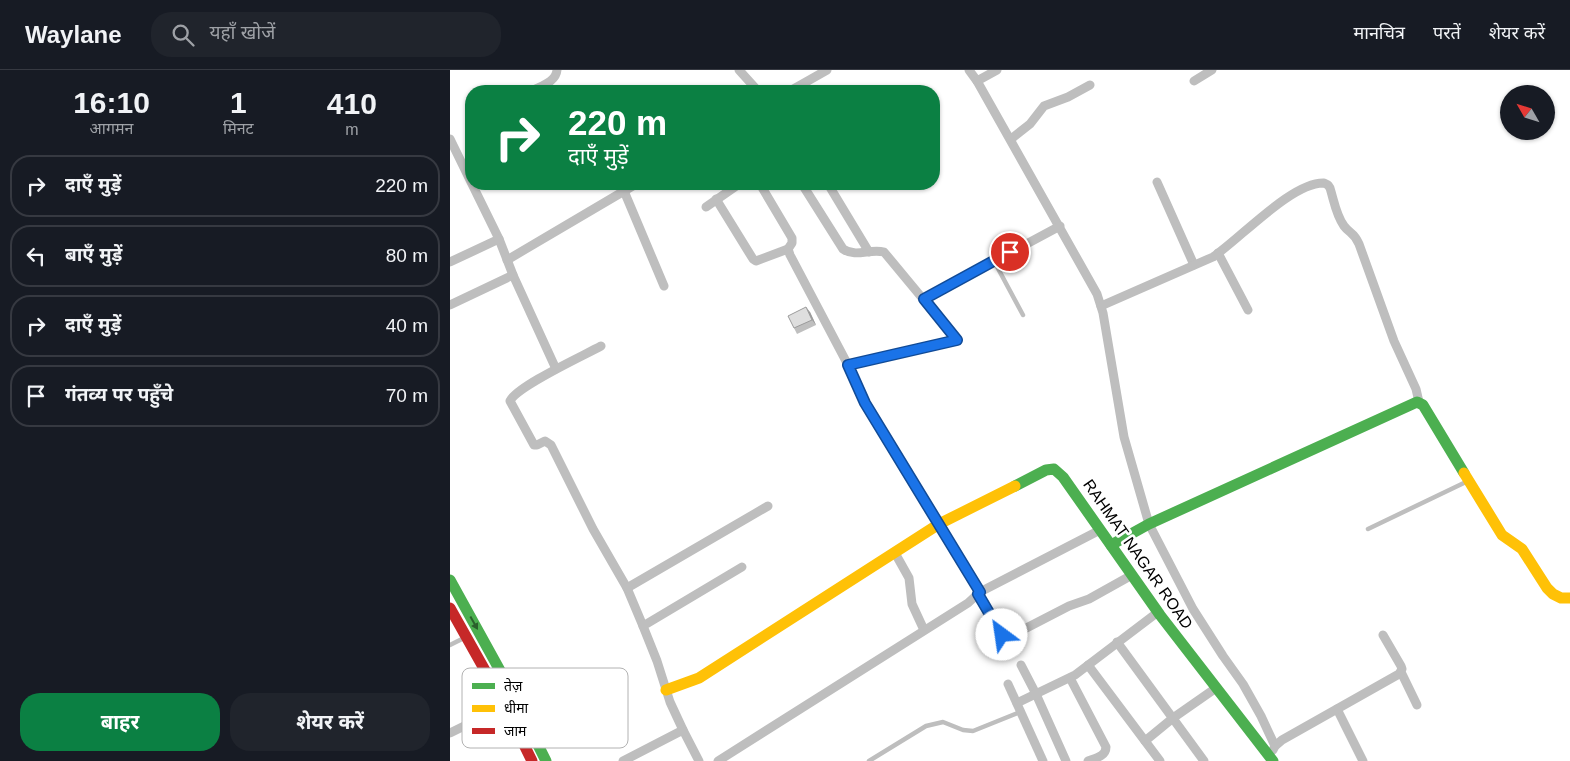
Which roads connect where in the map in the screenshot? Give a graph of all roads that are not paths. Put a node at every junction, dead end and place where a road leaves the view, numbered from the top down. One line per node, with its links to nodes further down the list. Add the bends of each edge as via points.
1 (557, 70): 9 (street, via 551,81)
2 (738, 70): 10 (street)
3 (827, 70): 11 (street)
4 (969, 70): 7 (street)
5 (997, 70): 7 (street)
6 (1212, 70): 8 (street)
7 (977, 81): 13 (street)
8 (1194, 81)
9 (543, 85)
10 (752, 85)
11 (801, 85)
12 (1090, 85): 13 (street, via 1044,106 1030,124)
13 (1011, 139): 25 (street)
14 (451, 144): 15 (street)
15 (465, 170)
16 (1157, 182): 33 (street)
17 (475, 190): 26 (street)
18 (624, 190): 30 (street); 35 (street)
19 (730, 190): 23 (street)
20 (764, 190): 27 (street, via 792,238)
21 (806, 190): 28 (street, via 843,249 854,254)
22 (832, 190): 28 (street)
23 (716, 199): 24 (street); 27 (street, via 753,260)
24 (706, 207)
25 (1060, 226): 31 (street); 38 (street)
26 (499, 239): 30 (street); 32 (street)
27 (788, 249): 42 (street)
28 (870, 252): 36 (street, via 887,254)
29 (1218, 253): 33 (street); 39 (street); 44 (street, via 1290,195 1321,183 1328,185 1338,215 1356,236)
30 (507, 260): 34 (street)
31 (994, 261): 36 (street); 40 (lane)
32 (450, 262)
33 (1194, 265): 38 (street)
34 (513, 275): 37 (street); 43 (street)
35 (664, 286)
36 (924, 299): 42 (street, via 957,340)
37 (450, 305)
38 (1101, 306): 48 (street, via 1124,437)
39 (1248, 310)
40 (1023, 315)
41 (601, 346): 43 (street)
42 (848, 365): 47 (street, via 865,403)
43 (556, 369): 56 (street, via 517,392 511,398 511,405 534,445 546,441 551,445)
44 (1419, 402): 45 (main road); 48 (main road)
45 (1469, 480): 49 (lane); 58 (main road, via 1502,535 1522,549 1549,591 1561,598)
46 (768, 506): 56 (street)
47 (939, 524): 50 (main road, RAHMAT NAGAR ROAD, via 1046,470 1054,469); 52 (main road); 57 (street)
48 (1149, 524): 51 (main road); 85 (street, via 1193,609 1243,684)
49 (1368, 529)
50 (1100, 530): 51 (main road, RAHMAT NAGAR ROAD); 57 (street)
51 (1111, 545): 54 (main road, RAHMAT NAGAR ROAD)
52 (895, 553): 62 (street, via 909,578 912,604); 75 (main road, via 699,678)
53 (742, 567): 61 (street)
54 (1132, 575): 57 (street, via 1007,638 1002,635); 60 (main road, RAHMAT NAGAR ROAD)
55 (450, 580): 70 (main road, one-way to 70)
56 (627, 588): 61 (street)
57 (979, 593): 62 (street)
58 (1570, 598)
59 (450, 608): 64 (main road)
60 (1158, 612): 65 (street); 74 (main road, RAHMAT NAGAR ROAD)
61 (643, 626): 75 (street)
62 (924, 630): 93 (street)
63 (1384, 635): 71 (street, via 1401,666)
64 (466, 636): 66 (lane); 69 (main road)
65 (1117, 642): 68 (street); 80 (street)
66 (450, 645)
67 (1020, 665): 76 (street)
68 (1088, 665): 72 (street); 84 (street)
69 (484, 668)
70 (499, 668)
71 (1401, 672): 77 (street); 79 (street)
72 (1070, 678): 76 (street); 97 (street, via 1106,747 1102,755)
73 (1008, 684): 78 (street)
74 (1216, 688): 80 (street); 88 (main road, RAHMAT NAGAR ROAD)
75 (666, 690): 82 (street)
76 (1036, 694): 78 (street); 96 (street)
77 (1417, 704)
78 (1019, 708): 94 (lane, via 973,731 943,722 926,726); 95 (street)
79 (1337, 709): 85 (street); 100 (street)
80 (1172, 718): 84 (street); 99 (street)
81 (462, 727): 83 (street)
82 (683, 730): 91 (street); 92 (street)
83 (450, 733)
84 (1145, 741): 98 (street)
85 (1275, 746): 88 (street)
86 (526, 748): 89 (main road)
87 (540, 748): 90 (main road, one-way to 90)
88 (1271, 759)
89 (532, 761)
90 (546, 761)
91 (623, 761)
92 (700, 761)
93 (718, 761)
94 (869, 761)
95 (1043, 761)
96 (1066, 761)
97 (1088, 761)
98 (1160, 761)
99 (1204, 761)
100 (1363, 761)

